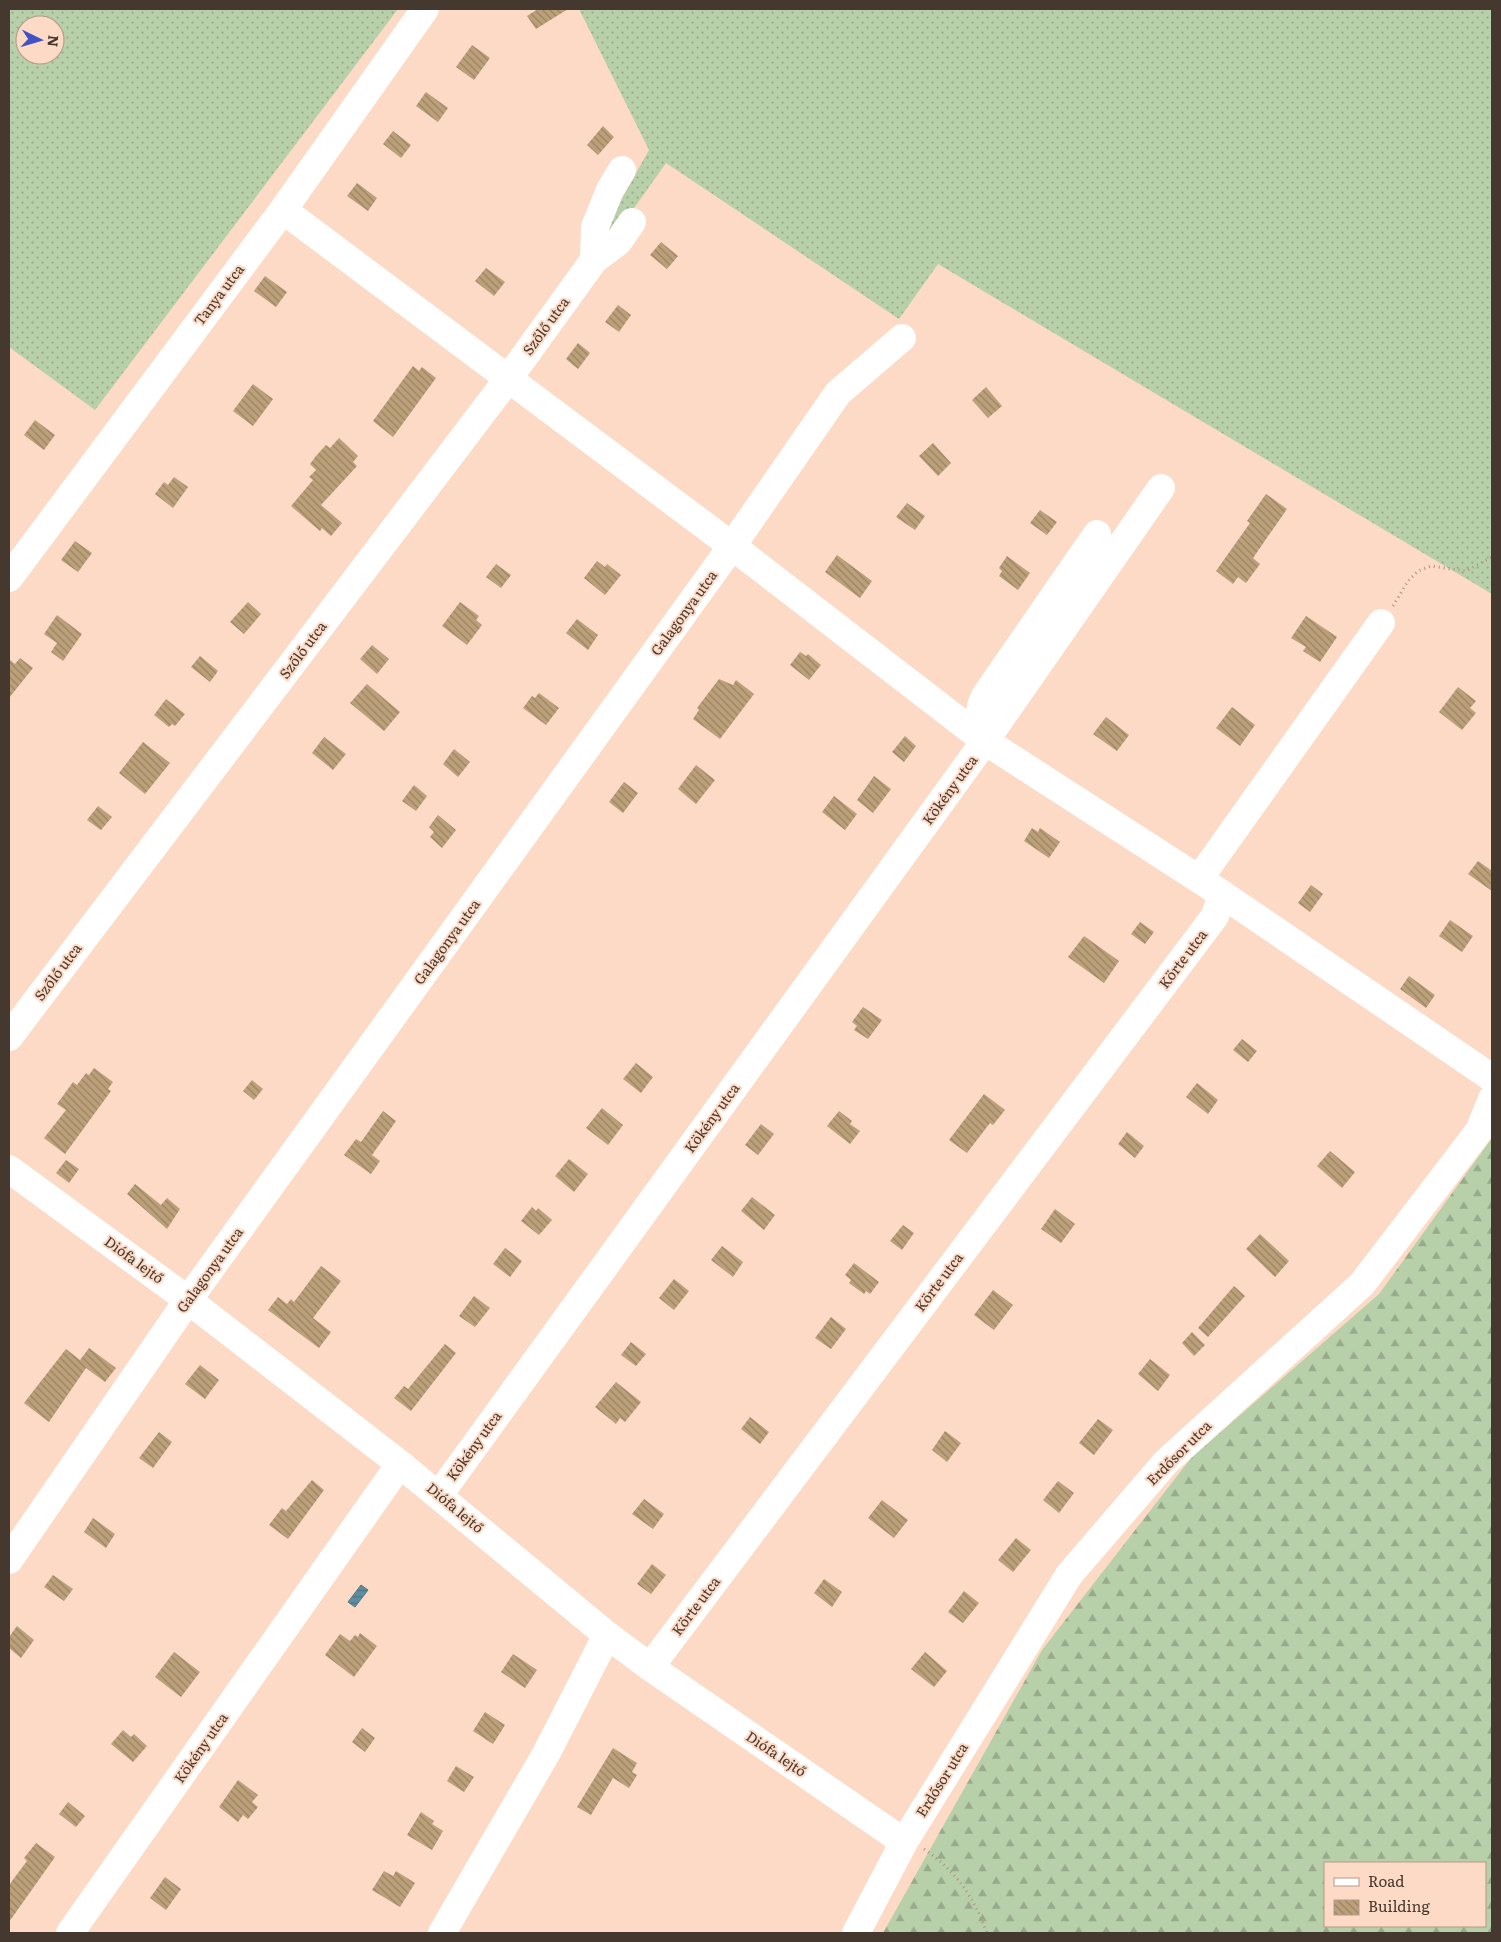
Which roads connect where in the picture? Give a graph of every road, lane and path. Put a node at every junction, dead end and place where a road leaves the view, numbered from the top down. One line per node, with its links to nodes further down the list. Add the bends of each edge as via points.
1 (425, 9): 3 (street, Tanya utca)
2 (622, 170): 5 (street, via 610,190 596,227)
3 (283, 210): 7 (street); 12 (street, Tanya utca)
4 (632, 222): 5 (street, Szőlő utca, via 618,242)
5 (594, 260): 7 (street, Szőlő utca)
6 (902, 338): 10 (street, Galagonya utca, via 838,393)
7 (508, 379): 10 (street); 17 (street, Szőlő utca)
8 (1161, 488): 14 (street, Kökény utca)
9 (1097, 534): 14 (street, Kökény utca, via 985,696 979,708)
10 (732, 546): 14 (street); 21 (street, Galagonya utca)
11 (1492, 557): 13 (path, via 1466,571 1432,566 1418,571)
12 (9, 578)
13 (1381, 623): 15 (street)
14 (985, 741): 15 (street); 23 (street, Kökény utca)
15 (1199, 879): 16 (street)
16 (1222, 894): 18 (street); 26 (street, Körte utca, via 1214,916)
17 (9, 1038)
18 (1492, 1078)
19 (1492, 1098): 27 (street, Erdősor utca, via 1479,1131 1362,1284 1166,1462 1069,1575)
20 (9, 1169): 21 (street, Diófa lejtő)
21 (188, 1300): 22 (street, Diófa lejtő); 24 (street, Galagonya utca)
22 (400, 1464): 23 (street, Diófa lejtő); 28 (street, Kökény utca)
23 (439, 1495): 25 (street, Diófa lejtő)
24 (9, 1560)
25 (607, 1635): 26 (street, Diófa lejtő); 29 (street, via 546,1754)
26 (650, 1667): 27 (street, Diófa lejtő)
27 (906, 1840): 30 (street, Erdősor utca); 31 (path, via 953,1872)
28 (70, 1933)
29 (442, 1933)
30 (856, 1933)
31 (987, 1933)

